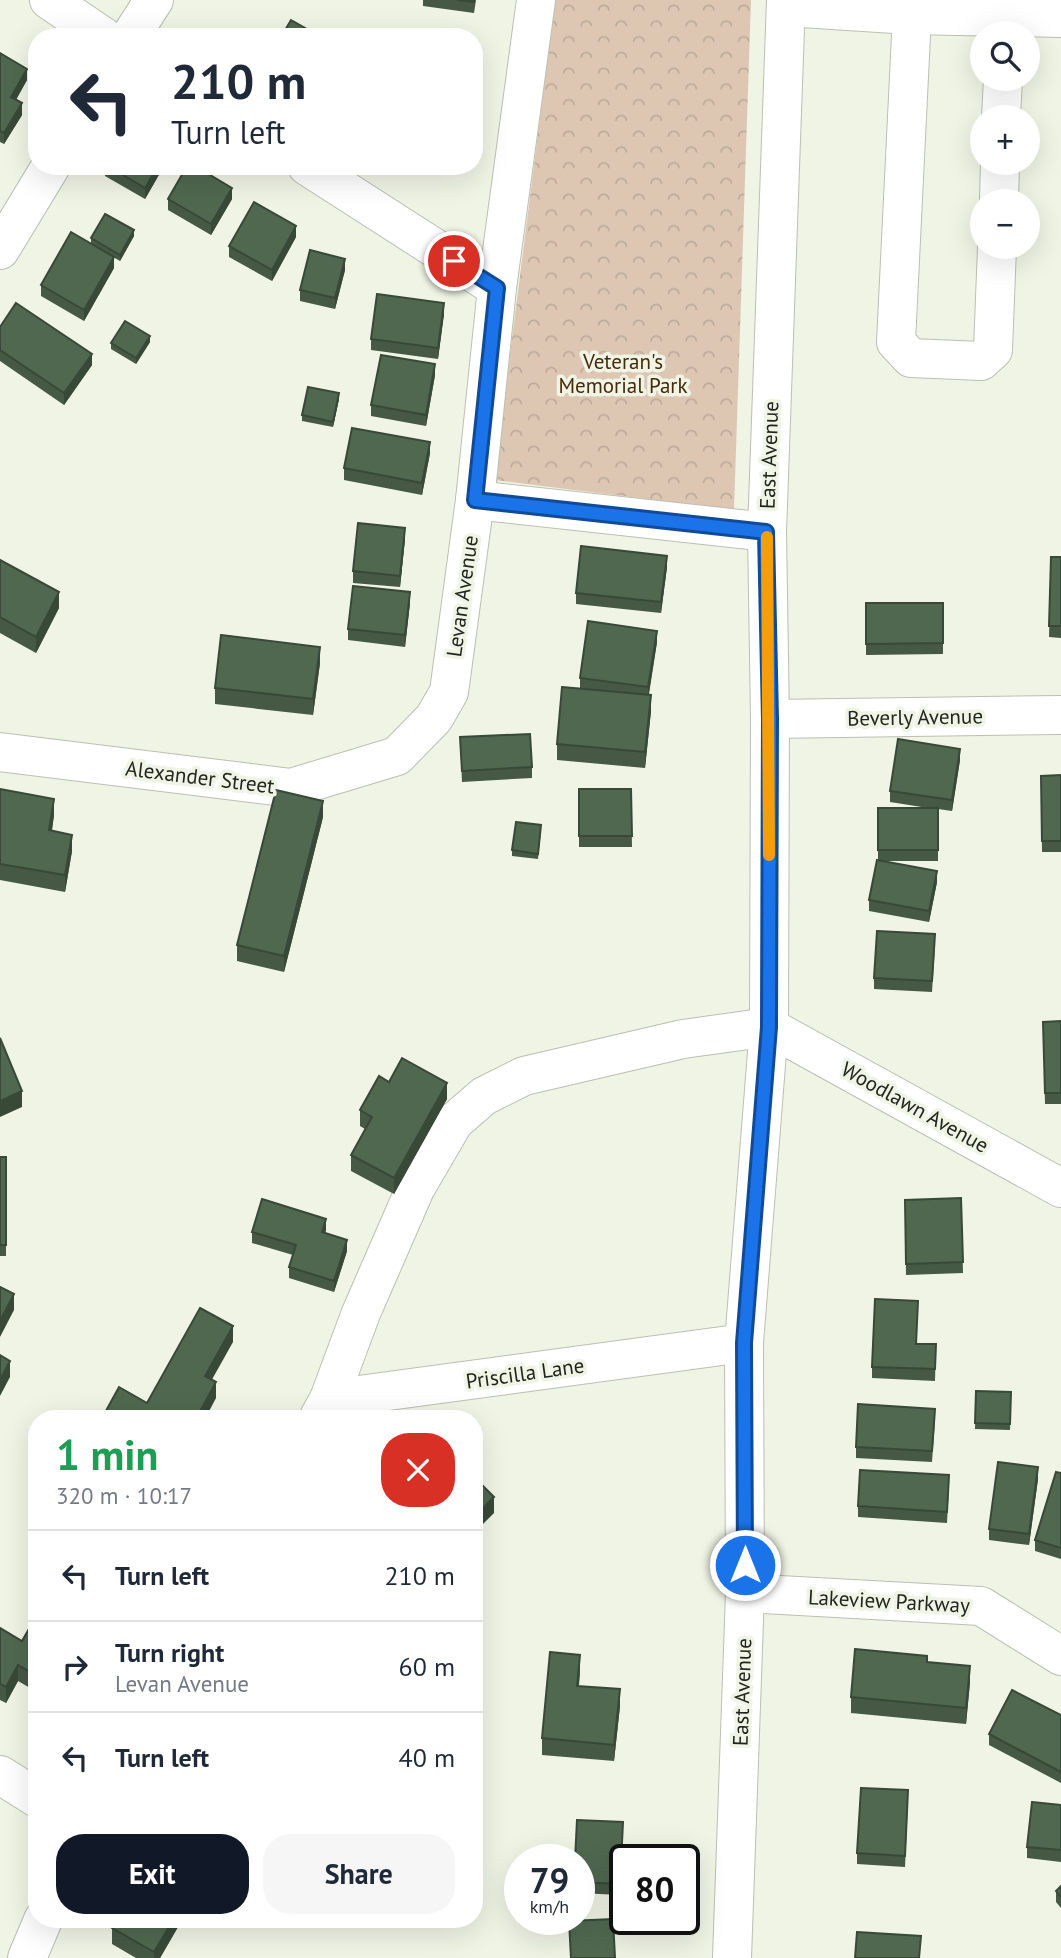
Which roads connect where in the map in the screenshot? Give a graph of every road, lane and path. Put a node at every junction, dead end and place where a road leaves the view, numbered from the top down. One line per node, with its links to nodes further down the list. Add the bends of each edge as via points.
1 (49, 0): 8 (main road)
2 (154, 0): 9 (main road)
3 (536, 0): 14 (main road, Levan Avenue)
4 (786, 4): 5 (main road); 16 (main road, East Avenue)
5 (912, 15): 6 (main road); 13 (main road, via 896,342 911,358 981,361 993,350)
6 (1005, 17): 7 (main road)
7 (1061, 18)
8 (91, 28)
9 (136, 28)
10 (46, 175): 12 (main road)
11 (321, 175): 14 (main road)
12 (0, 250)
13 (997, 259)
14 (497, 288): 15 (main road, Levan Avenue)
15 (475, 500): 16 (main road); 20 (main road, Levan Avenue, via 449,692 434,718)
16 (766, 532): 18 (main road, East Avenue)
17 (1061, 715): 18 (main road, Beverly Avenue)
18 (770, 719): 21 (main road, East Avenue)
19 (0, 752): 20 (main road, Alexander Street, via 291,788)
20 (397, 756)
21 (769, 1027): 22 (main road, Woodlawn Avenue); 23 (main road, East Avenue); 24 (main road, via 580,1061 524,1076 484,1096 454,1122 415,1189)
22 (1059, 1185)
23 (744, 1343): 24 (main road, Priscilla Lane); 25 (main road, East Avenue)
24 (323, 1409)
25 (745, 1593): 26 (main road, Lakeview Parkway, via 981,1606); 31 (main road, East Avenue)
26 (1061, 1656)
27 (0, 1775): 28 (main road)
28 (28, 1792)
29 (40, 1928): 30 (main road)
30 (27, 1958)
31 (732, 1958)

